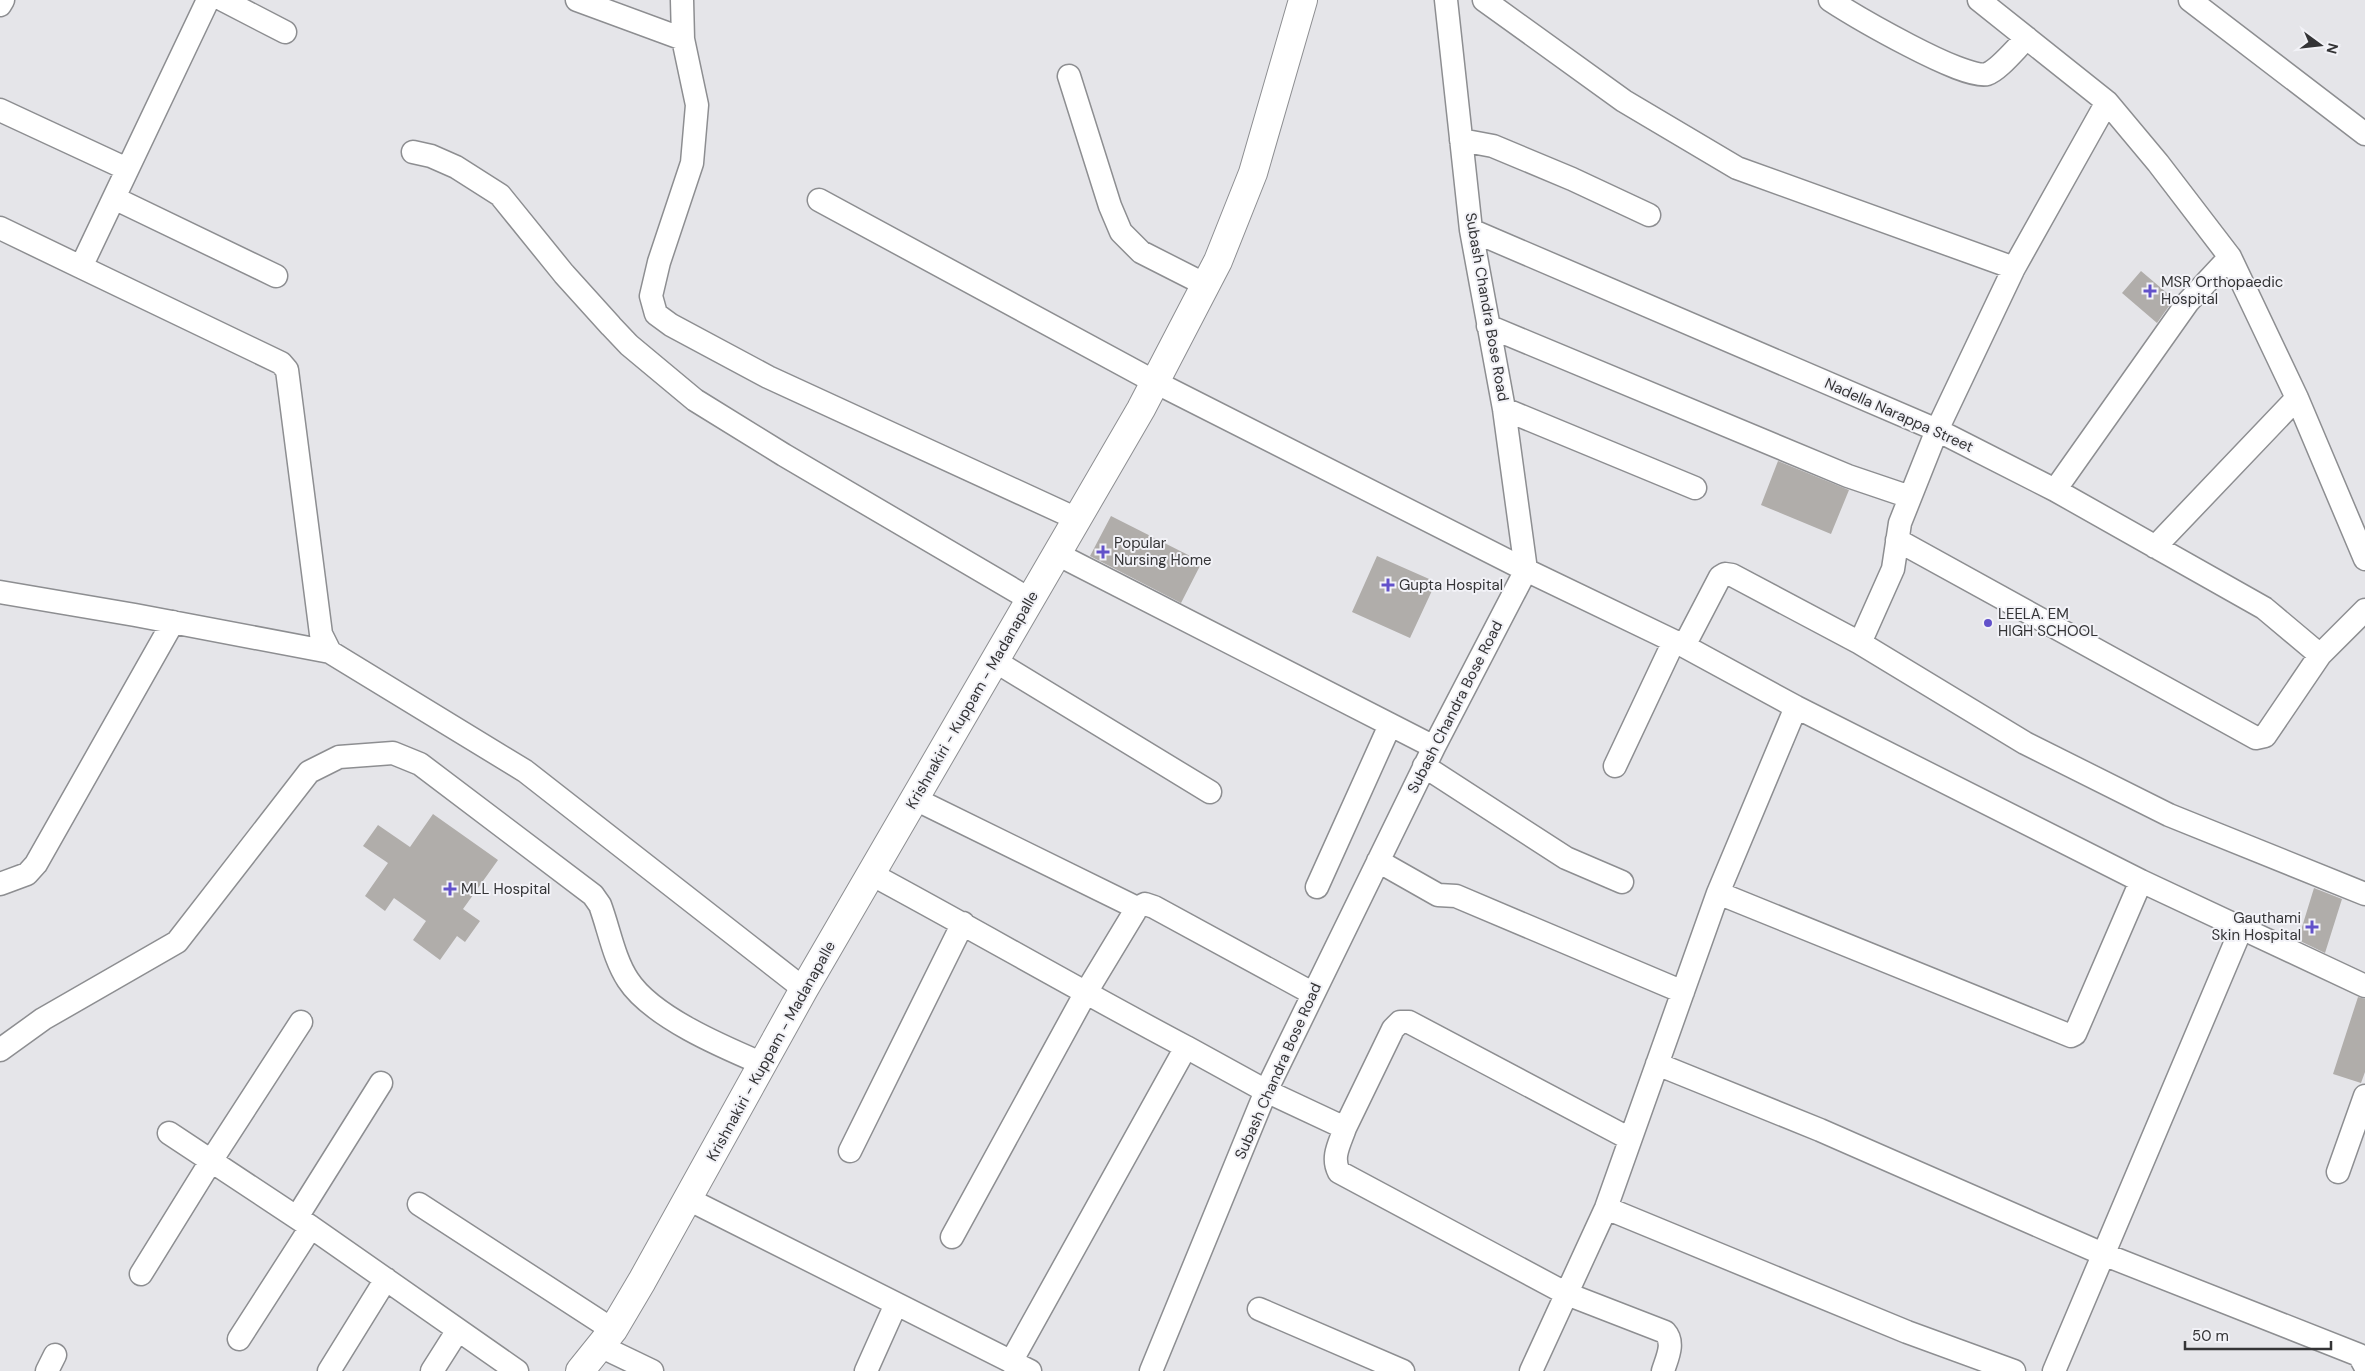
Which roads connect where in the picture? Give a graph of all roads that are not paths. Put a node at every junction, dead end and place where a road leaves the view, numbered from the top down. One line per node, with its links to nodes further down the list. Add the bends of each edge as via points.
1 (3, 0): 12 (street)
2 (208, 0): 22 (street)
3 (223, 0): 13 (street)
4 (577, 0): 15 (street)
5 (682, 0): 15 (street)
6 (1303, 0): 32 (main road, Krishnakiri - Kuppam - Madanapalle, via 1253,173)
7 (1446, 0): 20 (street, Subash Chandra Bose Road)
8 (1484, 0): 30 (street, via 1624,101 1736,168)
9 (1830, 0): 14 (street, via 1889,35 1979,75 1993,71)
10 (1979, 0): 14 (street)
11 (2190, 0): 19 (street)
12 (0, 5)
13 (285, 32)
14 (2027, 38): 17 (street)
15 (683, 39): 41 (street, via 698,105 692,163 651,296 656,314 768,377)
16 (1069, 76): 32 (street, via 1121,232 1141,252)
17 (2107, 102): 28 (street); 30 (street)
18 (0, 110): 22 (street)
19 (2365, 134)
20 (1461, 140): 25 (street, via 1493,146); 27 (street, Subash Chandra Bose Road)
21 (413, 152): 48 (street, via 456,167 500,195 611,326 695,400)
22 (127, 169): 23 (street)
23 (114, 198): 29 (street); 31 (street)
24 (819, 200): 34 (street)
25 (1649, 215)
26 (0, 228): 29 (street)
27 (1471, 230): 33 (street, Subash Chandra Bose Road); 37 (street, Nadella Narappa Street)
28 (2230, 257): 35 (street); 39 (street, via 2188,302)
29 (81, 267): 53 (street, via 281,362 287,370 321,634)
30 (2014, 268): 37 (street)
31 (276, 276)
32 (1206, 285): 34 (main road, Krishnakiri - Kuppam - Madanapalle)
33 (1488, 326): 36 (street, Subash Chandra Bose Road); 40 (street, via 1848,476)
34 (1155, 382): 41 (main road, Krishnakiri - Kuppam - Madanapalle); 46 (street)
35 (2297, 398): 43 (street); 45 (street)
36 (1504, 409): 38 (street); 46 (street, Subash Chandra Bose Road)
37 (1937, 430): 39 (street, Nadella Narappa Street); 40 (street)
38 (1695, 488)
39 (2055, 490): 43 (street, Nadella Narappa Street)
40 (1910, 497): 42 (street)
41 (1077, 519): 44 (main road, Krishnakiri - Kuppam - Madanapalle)
42 (1897, 540): 51 (street, via 1893,569); 54 (street, via 2256,738 2265,736)
43 (2155, 547): 54 (street, Nadella Narappa Street, via 2264,608)
44 (1057, 554): 48 (main road, Krishnakiri - Kuppam - Madanapalle); 57 (street)
45 (2365, 559)
46 (1526, 570): 52 (street); 58 (street, Subash Chandra Bose Road)
47 (0, 592): 50 (street)
48 (1030, 600): 55 (main road, Krishnakiri - Kuppam - Madanapalle)
49 (2365, 610): 54 (street)
50 (173, 622): 53 (street); 66 (street, via 36,864 27,874)
51 (1860, 643): 52 (street, via 1725,574 1720,577); 69 (street, via 2025,743 2152,806)
52 (1679, 644): 56 (street); 59 (street)
53 (330, 652): 74 (street, via 525,771)
54 (2320, 655)
55 (995, 661): 60 (street); 61 (main road, Krishnakiri - Kuppam - Madanapalle)
56 (1796, 706): 64 (street); 68 (street)
57 (1390, 725): 58 (street); 67 (street)
58 (1429, 757): 62 (street, Subash Chandra Bose Road); 65 (street, via 1566,858)
59 (1615, 766)
60 (1210, 792)
61 (915, 799): 63 (main road, Krishnakiri - Kuppam - Madanapalle); 70 (street)
62 (1378, 861): 75 (street, via 1438,895 1456,896); 76 (street, Subash Chandra Bose Road)
63 (871, 874): 71 (street); 74 (main road, Krishnakiri - Kuppam - Madanapalle)
64 (2141, 881): 68 (street, via 2075,1034 2071,1036); 72 (street)
65 (1622, 882)
66 (0, 884)
67 (1317, 887)
68 (1718, 893): 75 (street)
69 (2365, 894)
70 (1137, 908): 76 (street, via 1145,904 1154,907); 77 (street)
71 (963, 923): 77 (street); 89 (street)
72 (2242, 928): 73 (street); 97 (street)
73 (2365, 986)
74 (804, 989): 81 (main road, Krishnakiri - Kuppam - Madanapalle)
75 (1683, 992): 82 (street)
76 (1312, 993): 84 (street, Subash Chandra Bose Road)
77 (1086, 994): 79 (street); 96 (street)
78 (301, 1022): 90 (street)
79 (1186, 1047): 84 (street); 106 (street)
80 (0, 1050): 81 (street, via 43,1019 177,942 309,772 338,757 393,753 420,764 593,895 600,905 627,978 637,992 680,1023)
81 (763, 1064): 92 (main road, Krishnakiri - Kuppam - Madanapalle)
82 (1657, 1064): 88 (street); 97 (street, via 1820,1130)
83 (381, 1083): 95 (street)
84 (1266, 1091): 86 (street); 114 (street, Subash Chandra Bose Road)
85 (2365, 1096): 91 (street)
86 (1345, 1128): 88 (street, via 1393,1029 1400,1022 1409,1022); 100 (street, via 1335,1157 1339,1172)
87 (169, 1133): 90 (street)
88 (1630, 1138): 94 (street)
89 (850, 1151)
90 (211, 1161): 95 (street); 98 (street)
91 (2338, 1172)
92 (688, 1199): 101 (street); 104 (main road, Krishnakiri - Kuppam - Madanapalle)
93 (419, 1204): 104 (street)
94 (1606, 1208): 100 (street); 118 (street, via 1907,1332)
95 (304, 1222): 99 (street); 105 (street)
96 (952, 1237)
97 (2103, 1254): 107 (street, via 2360,1355); 119 (street)
98 (141, 1274)
99 (386, 1279): 103 (street); 108 (street)
100 (1567, 1294): 116 (street); 117 (street, via 1665,1332 1671,1345)
101 (896, 1304): 106 (street); 113 (street)
102 (1259, 1308): 115 (street)
103 (458, 1330): 109 (street); 110 (street)
104 (606, 1338): 111 (main road, Krishnakiri - Kuppam - Madanapalle); 112 (street)
105 (239, 1339)
106 (1021, 1366)
107 (2365, 1366)
108 (328, 1371)
109 (432, 1371)
110 (517, 1371)
111 (580, 1371)
112 (652, 1371)
113 (866, 1371)
114 (1151, 1371)
115 (1403, 1371)
116 (1531, 1371)
117 (1663, 1371)
118 (2014, 1371)
119 (2054, 1371)

